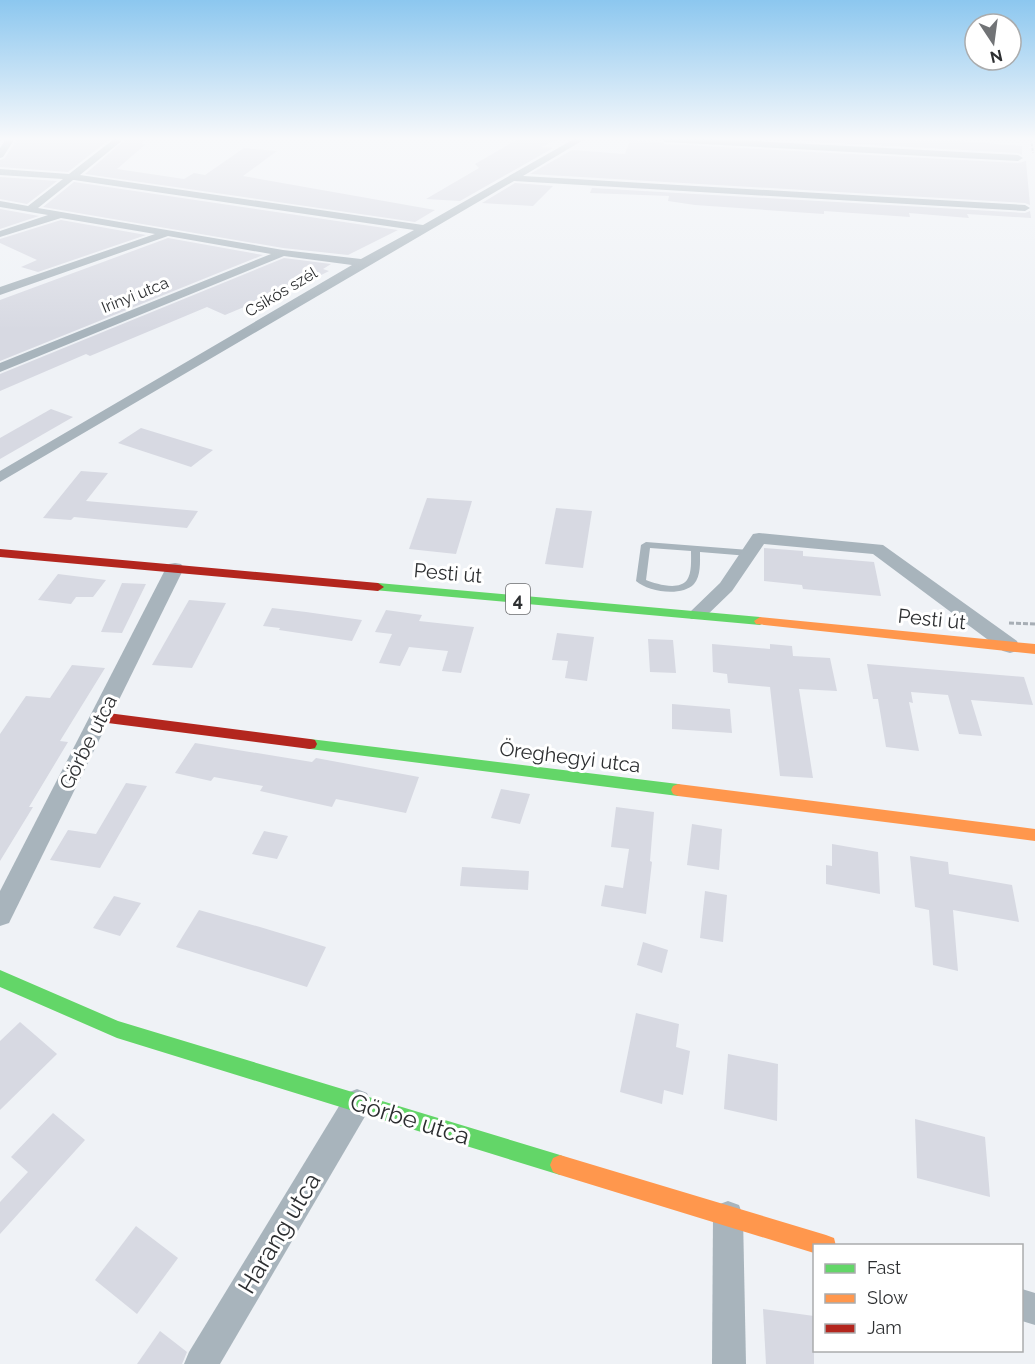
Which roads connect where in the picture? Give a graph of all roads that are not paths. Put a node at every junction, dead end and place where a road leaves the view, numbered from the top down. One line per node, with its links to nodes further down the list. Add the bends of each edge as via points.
1 (39, 203): 7 (street)
2 (251, 203): 9 (street)
3 (470, 203): 9 (street, Csikós szél)
4 (933, 203): 6 (street)
5 (0, 204): 7 (street)
6 (1024, 208)
7 (30, 209): 8 (street)
8 (59, 215): 10 (street); 11 (street)
9 (425, 228): 13 (street, Csikós szél)
10 (0, 234)
11 (167, 234): 12 (street); 14 (street)
12 (283, 253): 13 (street); 15 (street, Irinyi utca)
13 (363, 263): 16 (street, Csikós szél)
14 (0, 291)
15 (0, 368)
16 (0, 477)
17 (696, 549): 17 (lane, via 646,544 641,581 672,588 688,584 692,580); 19 (lane)
18 (0, 553): 20 (street, Pesti út / 4)
19 (749, 553): 21 (street, via 726,587); 22 (street, via 759,538 877,549)
20 (175, 568): 21 (street, Pesti út / 4); 24 (street, Görbe utca)
21 (697, 615): 22 (street, Pesti út / 4)
22 (1010, 646): 23 (street, Pesti út / 4)
23 (1035, 648)
24 (100, 717): 25 (street, Öreghegyi utca); 26 (street, Görbe utca)
25 (1035, 835)
26 (0, 915)
27 (0, 978): 28 (street, Görbe utca, via 117,1029)
28 (357, 1103): 29 (street, Görbe utca); 31 (street, Harang utca)
29 (728, 1216): 30 (street, Görbe utca); 32 (street)
30 (823, 1244)
31 (201, 1364)
32 (729, 1364)

